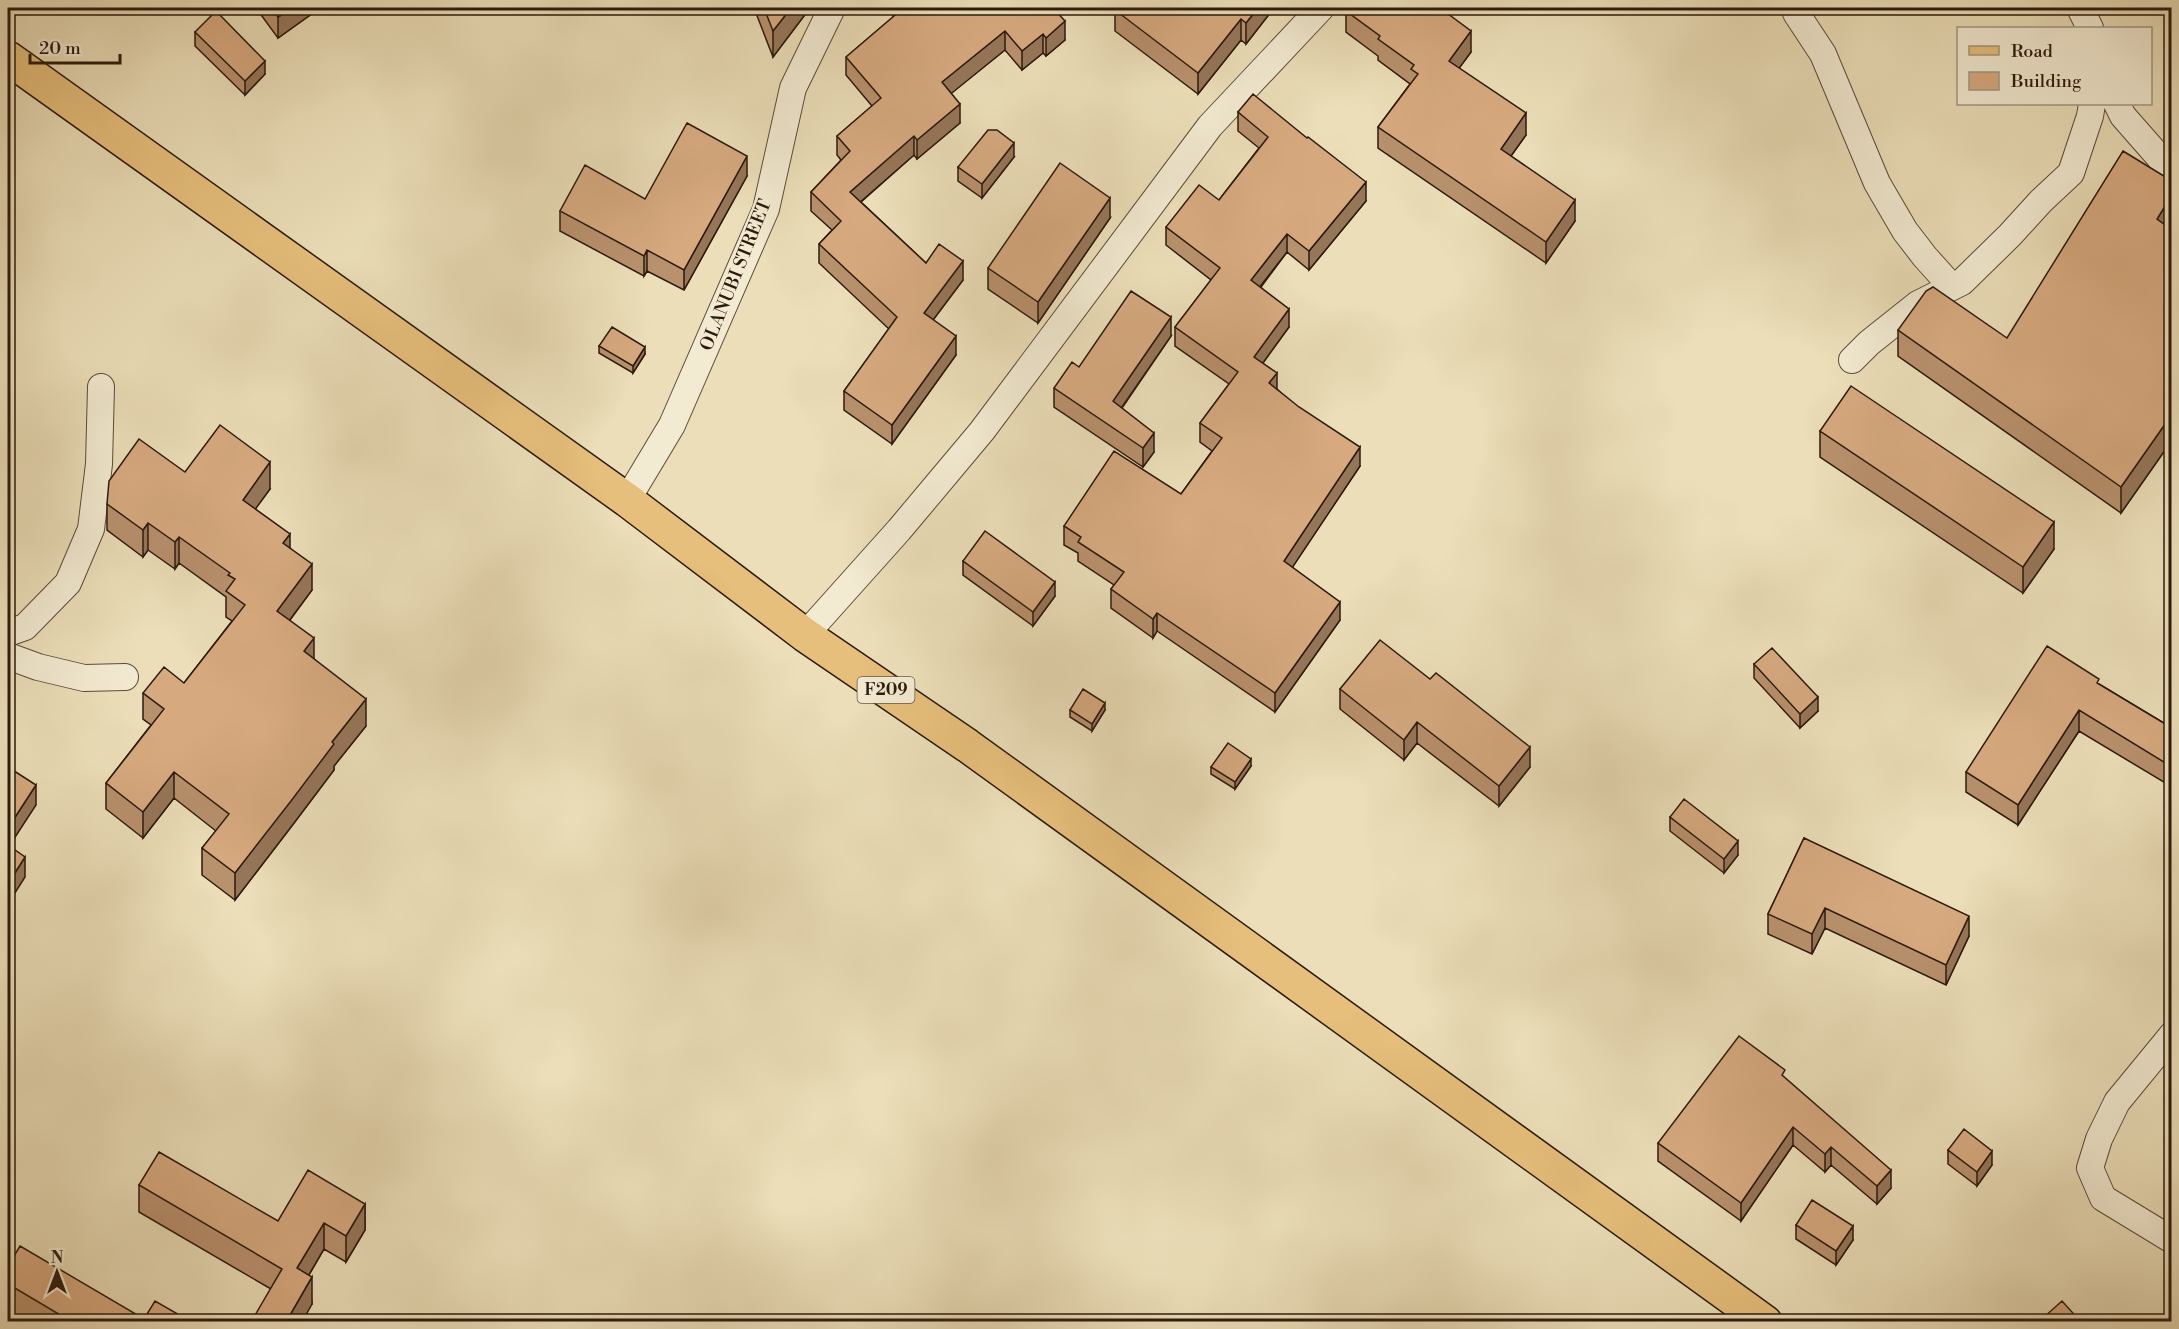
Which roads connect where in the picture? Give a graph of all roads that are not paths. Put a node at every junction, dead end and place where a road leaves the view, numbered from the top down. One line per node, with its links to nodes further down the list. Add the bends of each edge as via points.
1 (832, 8): 13 (street, OLANUBI STREET, via 793,88 766,209 672,425)
2 (1321, 8): 15 (street, via 1210,126 982,431)
3 (2080, 8): 5 (street)
4 (1796, 13): 10 (street, via 1823,54 1877,183 1905,231)
5 (2090, 27)
6 (8, 58): 13 (main road, F209)
7 (2092, 105): 10 (street, via 2071,173 1962,282)
8 (2118, 105): 9 (street)
9 (2172, 178)
10 (1952, 287): 11 (street, via 1918,304)
11 (1852, 360)
12 (101, 387): 14 (street, via 99,464 91,530 68,583 25,627)
13 (627, 500): 15 (main road, F209)
14 (8, 633)
15 (805, 635): 20 (main road, F209, via 968,746)
16 (8, 656): 17 (street, via 38,668 84,678)
17 (125, 677)
18 (2172, 1035): 19 (street, via 2117,1102 2090,1168 2103,1198)
19 (2172, 1240)
20 (1766, 1322)

